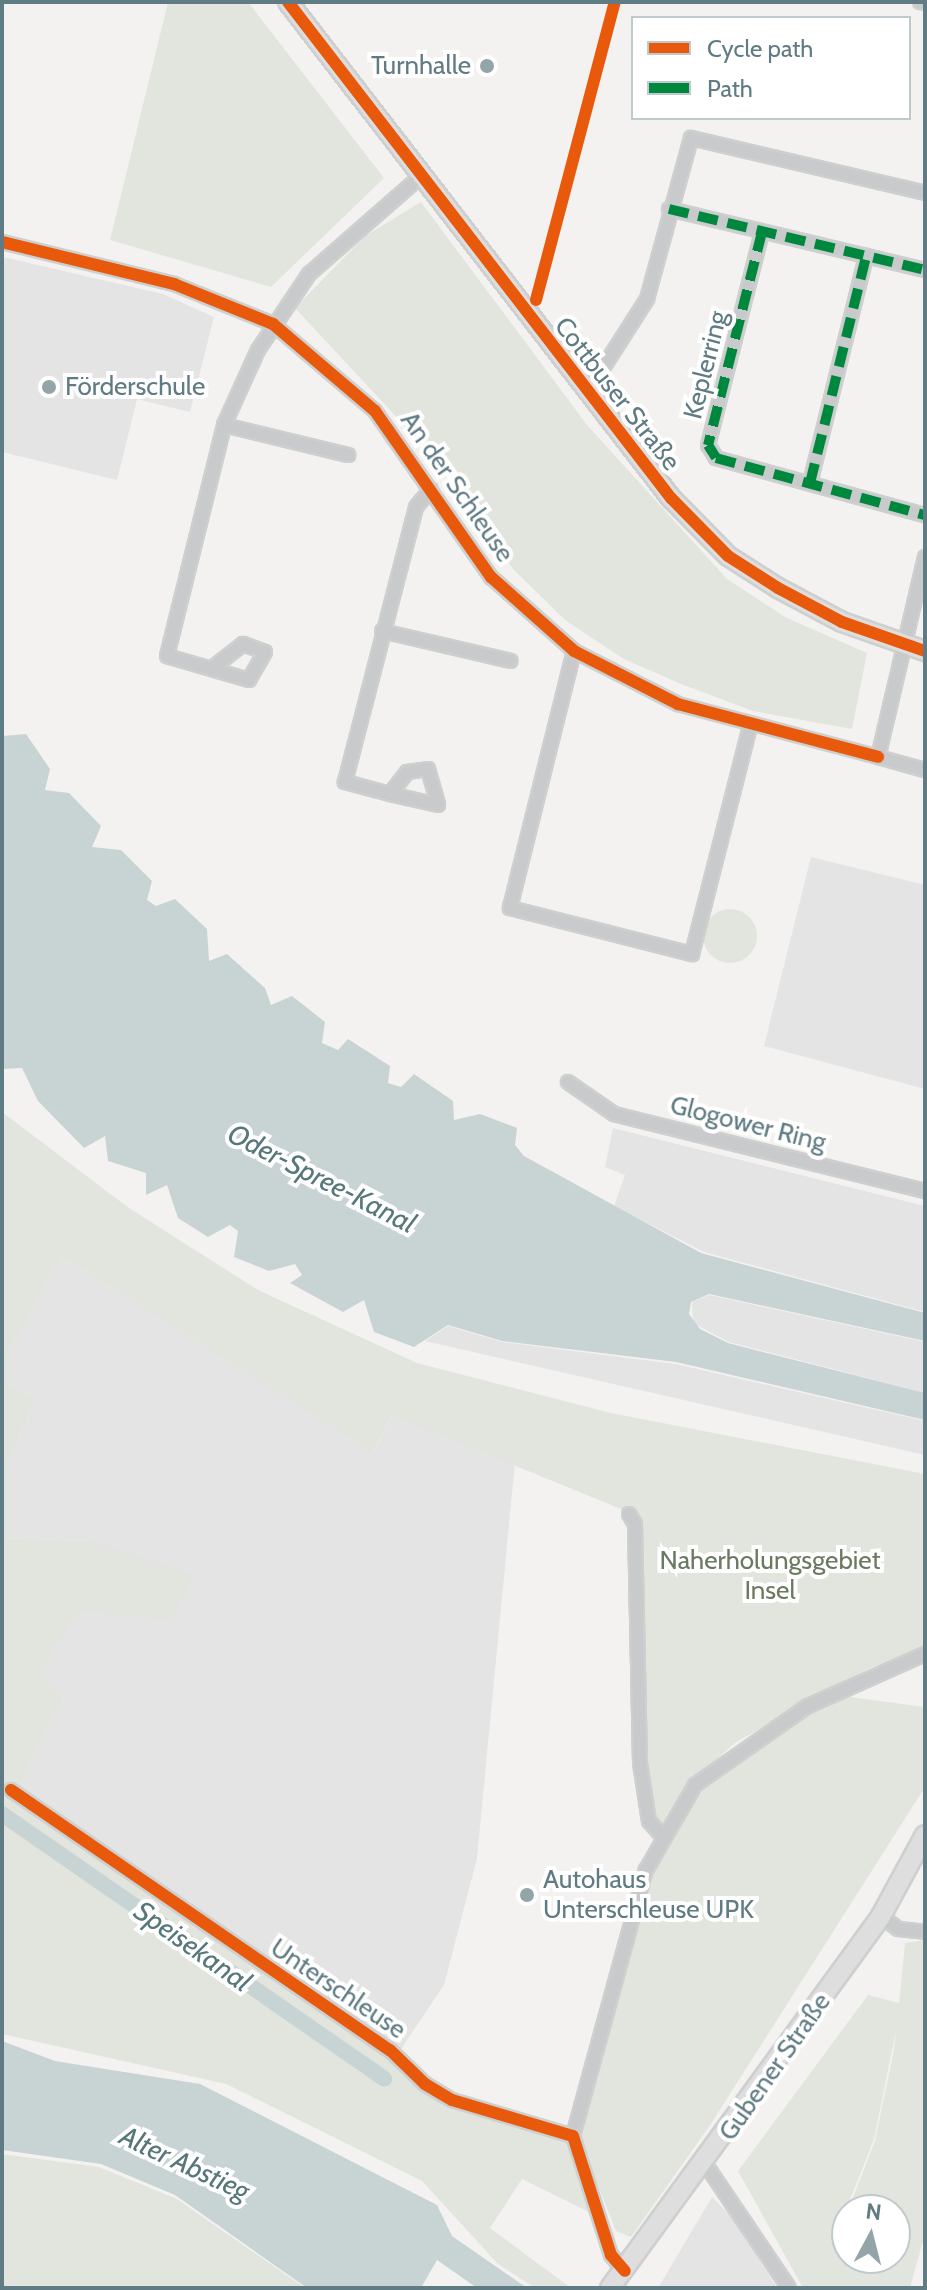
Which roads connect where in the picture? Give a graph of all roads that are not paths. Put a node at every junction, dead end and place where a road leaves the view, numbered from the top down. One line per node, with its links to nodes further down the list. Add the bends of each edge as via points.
1 (288, 2): 2 (street, Cottbuser Straße)
2 (421, 176): 9 (street, via 341,240); 10 (street, Cottbuser Straße)
3 (925, 193): 4 (street, via 701,136 682,153)
4 (669, 209): 5 (street); 10 (street, via 647,299)
5 (762, 232): 7 (street); 13 (street, Keplerring, via 708,445 716,458)
6 (2, 242): 9 (street, An der Schleuse, via 174,284)
7 (866, 256): 8 (street); 13 (street)
8 (925, 270)
9 (273, 324): 11 (street); 14 (street, An der Schleuse, via 375,411)
10 (587, 393): 18 (street, Cottbuser Straße, via 671,498 728,556 842,622)
11 (224, 425): 12 (street); 22 (street, via 167,656)
12 (348, 455)
13 (810, 483): 15 (street, Keplerring)
14 (431, 489): 17 (street, An der Schleuse, via 416,507); 19 (street, An der Schleuse, via 491,577)
15 (925, 515)
16 (925, 557): 18 (street)
17 (382, 631): 21 (street); 26 (street, An der Schleuse, via 345,782)
18 (903, 645): 20 (street, Cottbuser Straße); 24 (street)
19 (574, 651): 23 (street, An der Schleuse, via 678,704); 23 (street, via 510,908 692,954)
20 (925, 651)
21 (511, 661)
22 (215, 666)
23 (750, 726): 24 (street, An der Schleuse)
24 (878, 757): 25 (street)
25 (925, 770)
26 (390, 794)
27 (568, 1082): 28 (street, Glogower Ring, via 614,1114)
28 (925, 1191)
29 (629, 1514): 32 (street, via 635,1524 640,1763 649,1821)
30 (925, 1654): 32 (street, via 861,1679 738,1748 695,1785)
31 (11, 1790): 36 (street, Unterschleuse, via 390,2050 425,2084 452,2100)
32 (661, 1835): 36 (street)
33 (925, 1835): 34 (street, Gubener Straße)
34 (881, 1916): 35 (street, via 898,1929); 37 (street, Gubener Straße)
35 (925, 1932)
36 (573, 2136): 38 (street, via 611,2255)
37 (706, 2165): 38 (street, Gubener Straße); 40 (street)
38 (625, 2271): 39 (street, Gubener Straße)
39 (610, 2288)
40 (789, 2288)

